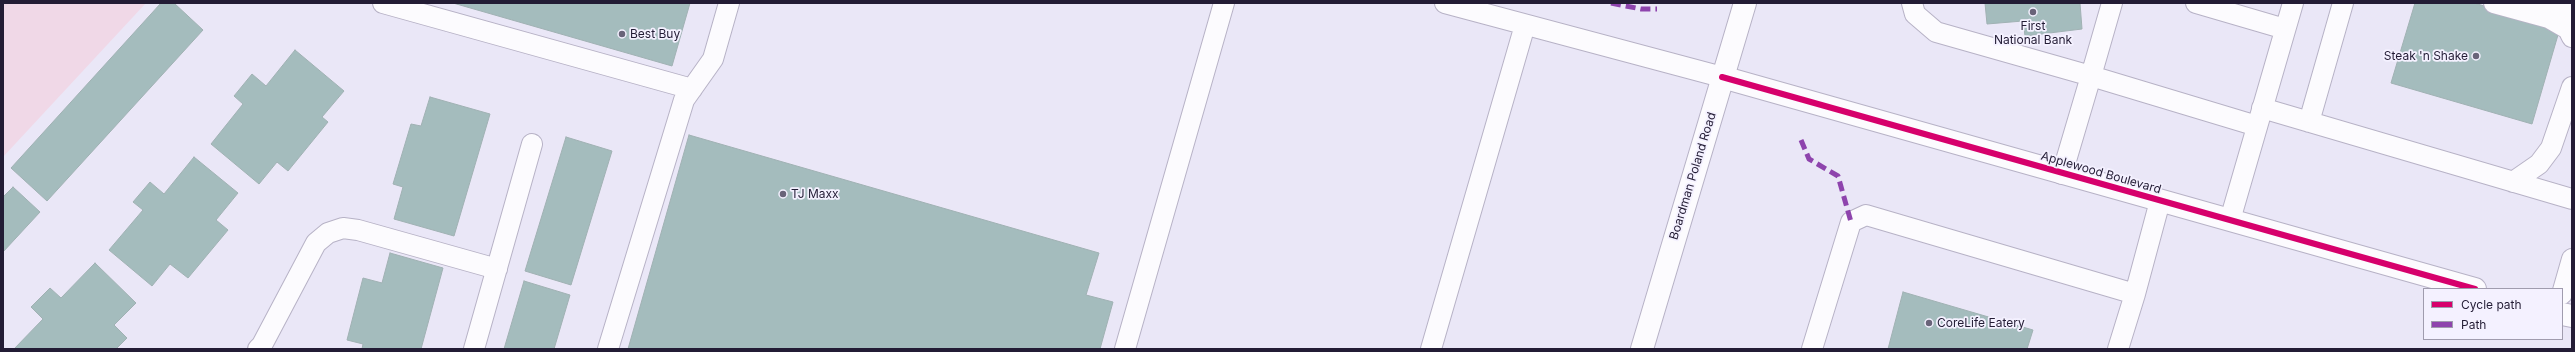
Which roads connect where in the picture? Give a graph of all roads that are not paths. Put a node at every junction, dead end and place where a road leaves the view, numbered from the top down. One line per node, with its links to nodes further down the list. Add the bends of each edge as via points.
1 (383, 3): 20 (lane)
2 (729, 3): 20 (lane, via 713,59)
3 (1224, 3): 37 (lane)
4 (1445, 3): 14 (lane)
5 (1744, 3): 18 (street, Boardman Poland Road)
6 (1912, 3): 17 (lane, via 1915,14 1936,32)
7 (2112, 3): 17 (lane)
8 (2196, 3): 15 (lane)
9 (2293, 3): 15 (lane)
10 (2343, 3): 22 (lane)
11 (2494, 3): 16 (lane, via 2549,18 2568,29)
12 (2544, 3): 13 (lane)
13 (2572, 12)
14 (1525, 25): 18 (lane); 38 (lane)
15 (2284, 29): 21 (lane)
16 (2572, 37)
17 (2091, 76): 21 (lane); 24 (lane)
18 (1722, 77): 24 (street, Applewood Boulevard); 39 (street, Boardman Poland Road)
19 (2572, 87): 25 (lane, via 2552,148 2539,164)
20 (692, 89): 36 (lane, via 684,100)
21 (2259, 117): 22 (lane); 28 (lane)
22 (2309, 122): 25 (lane)
23 (532, 144): 30 (lane)
24 (2062, 174): 27 (street, Applewood Boulevard)
25 (2513, 182): 26 (lane)
26 (2572, 199)
27 (2160, 201): 28 (street, Applewood Boulevard); 33 (lane)
28 (2230, 220): 31 (street, Applewood Boulevard)
29 (2572, 259): 32 (lane)
30 (497, 269): 34 (lane, via 358,230 342,228 328,233 316,243); 35 (lane)
31 (2471, 288)
32 (2563, 290)
33 (2135, 294): 40 (lane, via 1866,215 1851,222); 41 (lane)
34 (258, 349)
35 (474, 349)
36 (608, 349)
37 (1125, 349)
38 (1431, 349)
39 (1642, 349)
40 (1812, 349)
41 (2118, 349)

